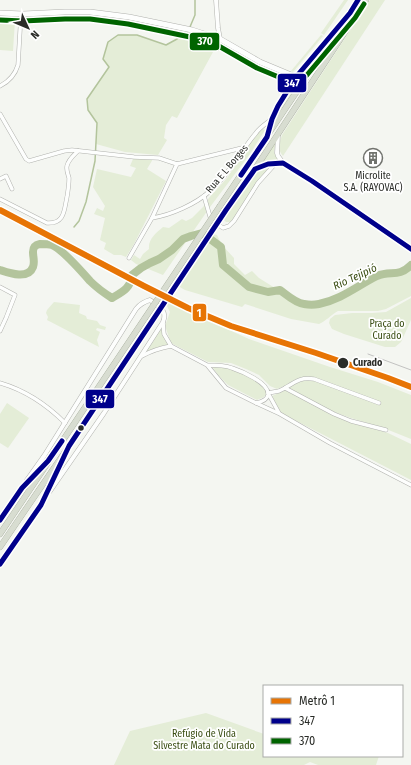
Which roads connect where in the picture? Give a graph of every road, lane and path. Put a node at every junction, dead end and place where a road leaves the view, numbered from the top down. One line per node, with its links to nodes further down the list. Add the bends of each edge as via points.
1 (216, 0): 7 (street)
2 (358, 0): 5 (highway)
3 (366, 0): 12 (highway)
4 (0, 13): 6 (main road)
5 (350, 13): 8 (highway); 13 (highway)
6 (21, 14): 7 (main road, via 90,12 192,30); 9 (street, via 16,72 7,83)
7 (220, 39): 8 (main road, via 260,62)
8 (296, 77): 11 (highway)
9 (0, 86)
10 (0, 114): 15 (street, via 29,161 64,151)
11 (272, 119): 13 (highway); 14 (street, Rua E L Borges, via 257,131)
12 (278, 134): 17 (street, via 277,153); 19 (highway)
13 (267, 137): 42 (highway, bridge)
14 (246, 147): 18 (street); 22 (street, Rua E L Borges, via 217,184)
15 (78, 151): 18 (street, via 159,158); 23 (street, via 66,169 68,191 64,214 58,221 47,223)
16 (276, 163): 17 (street); 19 (street); 22 (street, via 258,183 229,226 223,228 211,220)
17 (283, 163): 25 (street)
18 (177, 164): 24 (street)
19 (255, 168): 41 (highway, bridge)
20 (0, 179): 21 (street, via 6,176)
21 (12, 189)
22 (204, 196): 24 (street, Rua E L Borges, via 194,203)
23 (0, 200)
24 (152, 218): 26 (street)
25 (410, 248)
26 (129, 258)
27 (0, 287): 29 (street, via 15,295)
28 (163, 322): 30 (street, via 164,334); 31 (street); 39 (street, via 165,316 160,307 150,300 140,304)
29 (0, 331)
30 (170, 346): 31 (street); 32 (street)
31 (141, 356): 45 (street)
32 (207, 365): 35 (street, via 231,367 261,382); 36 (street, via 226,388)
33 (0, 383): 39 (street, via 19,390 41,403)
34 (285, 388): 35 (street); 37 (street, via 299,380 314,379); 40 (street, via 334,414)
35 (268, 393): 36 (street, via 264,400); 38 (street)
36 (256, 403): 38 (street)
37 (379, 403)
38 (280, 414): 43 (street)
39 (65, 423): 44 (street)
40 (386, 430)
41 (69, 446): 45 (highway); 48 (highway)
42 (48, 461): 44 (highway); 47 (highway)
43 (411, 485)
44 (22, 488): 46 (street)
45 (41, 505): 49 (street)
46 (0, 520)
47 (0, 534)
48 (0, 547)
49 (0, 564)

